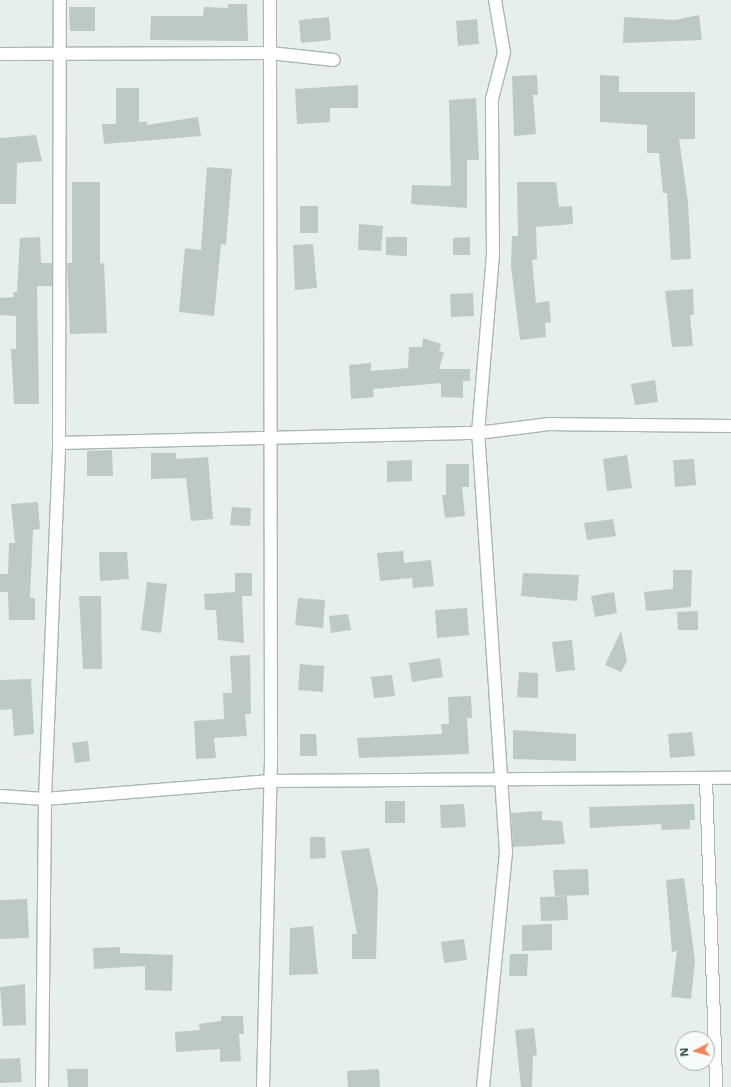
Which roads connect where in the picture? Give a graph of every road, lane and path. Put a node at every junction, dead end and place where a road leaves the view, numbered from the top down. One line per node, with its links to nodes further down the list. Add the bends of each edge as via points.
1 (60, 0): 6 (street)
2 (270, 0): 4 (street)
3 (496, 0): 9 (street, via 504,53 492,98 493,255)
4 (270, 52): 6 (street); 7 (street); 10 (street)
5 (0, 54): 6 (street)
6 (59, 54): 11 (street)
7 (334, 60)
8 (731, 426): 9 (street, via 549,424)
9 (478, 433): 10 (street); 14 (street)
10 (271, 437): 11 (street); 15 (street)
11 (58, 444): 17 (street)
12 (731, 778): 13 (street)
13 (706, 779): 14 (street); 21 (street)
14 (503, 780): 15 (street); 20 (street, via 506,852)
15 (270, 781): 17 (street); 19 (street)
16 (0, 796): 17 (street)
17 (45, 799): 18 (street)
18 (42, 1087)
19 (263, 1087)
20 (483, 1087)
21 (716, 1087)

